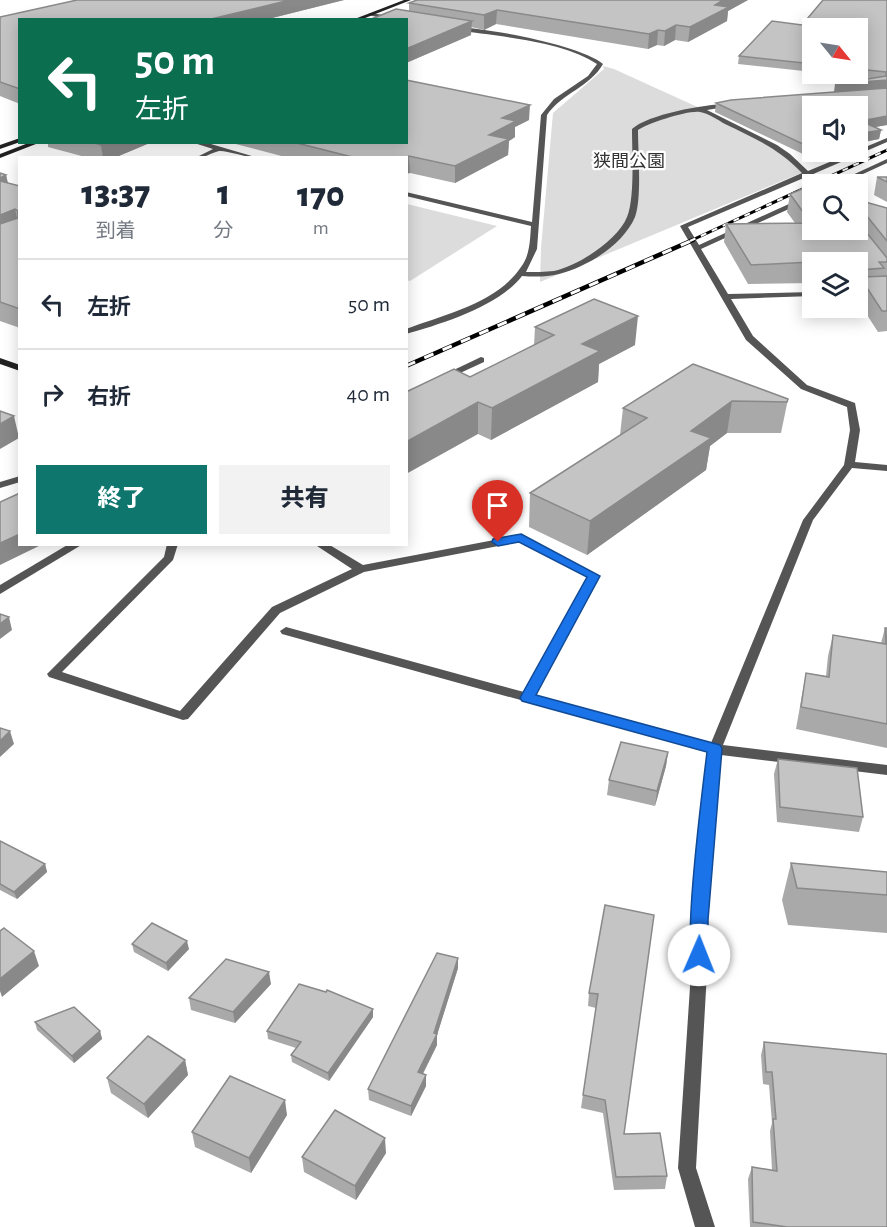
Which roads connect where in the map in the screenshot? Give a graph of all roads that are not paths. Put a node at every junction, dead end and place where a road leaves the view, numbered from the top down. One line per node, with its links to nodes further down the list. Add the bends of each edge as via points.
1 (408, 0): 3 (street)
2 (418, 4): 4 (street)
3 (370, 14): 4 (street); 5 (street)
4 (383, 16): 6 (street); 7 (street)
5 (359, 18)
6 (378, 18)
7 (394, 18)
8 (451, 28): 27 (street, via 560,48 587,55 600,64 552,103 544,115)
9 (741, 103): 10 (street)
10 (701, 110): 21 (street, via 776,146); 29 (street, via 643,122 635,129 634,209 615,238 591,256 558,272)
11 (887, 140): 22 (street)
12 (18, 141): 15 (street)
13 (33, 144): 17 (street)
14 (201, 144): 16 (street)
15 (0, 147)
16 (219, 149): 18 (street); 19 (street)
17 (0, 156)
18 (203, 156)
19 (248, 156)
20 (887, 161): 23 (street)
21 (807, 174)
22 (810, 174)
23 (858, 174)
24 (802, 177): 28 (street, via 684,226)
25 (408, 194): 27 (street)
26 (802, 200): 28 (street)
27 (535, 225): 29 (street, via 532,256)
28 (698, 248): 31 (street)
29 (522, 274): 32 (street, via 484,301)
30 (802, 294): 31 (street)
31 (725, 297): 37 (street, via 749,338 804,387 852,405 855,430)
32 (408, 331)
33 (481, 360): 36 (street)
34 (0, 361): 35 (street)
35 (18, 367)
36 (438, 380)
37 (849, 465): 38 (street); 48 (street, via 808,520)
38 (887, 468)
39 (18, 480): 40 (street)
40 (0, 485)
41 (75, 546): 45 (street)
42 (172, 546): 44 (street, via 169,558 53,674 183,716 276,610)
43 (322, 546): 44 (street)
44 (361, 568): 47 (street, via 521,538 594,576)
45 (0, 590)
46 (286, 631): 47 (street)
47 (527, 698): 48 (street)
48 (715, 749): 49 (street); 50 (street, via 699,920 687,1168)
49 (887, 770)
50 (705, 1227)

